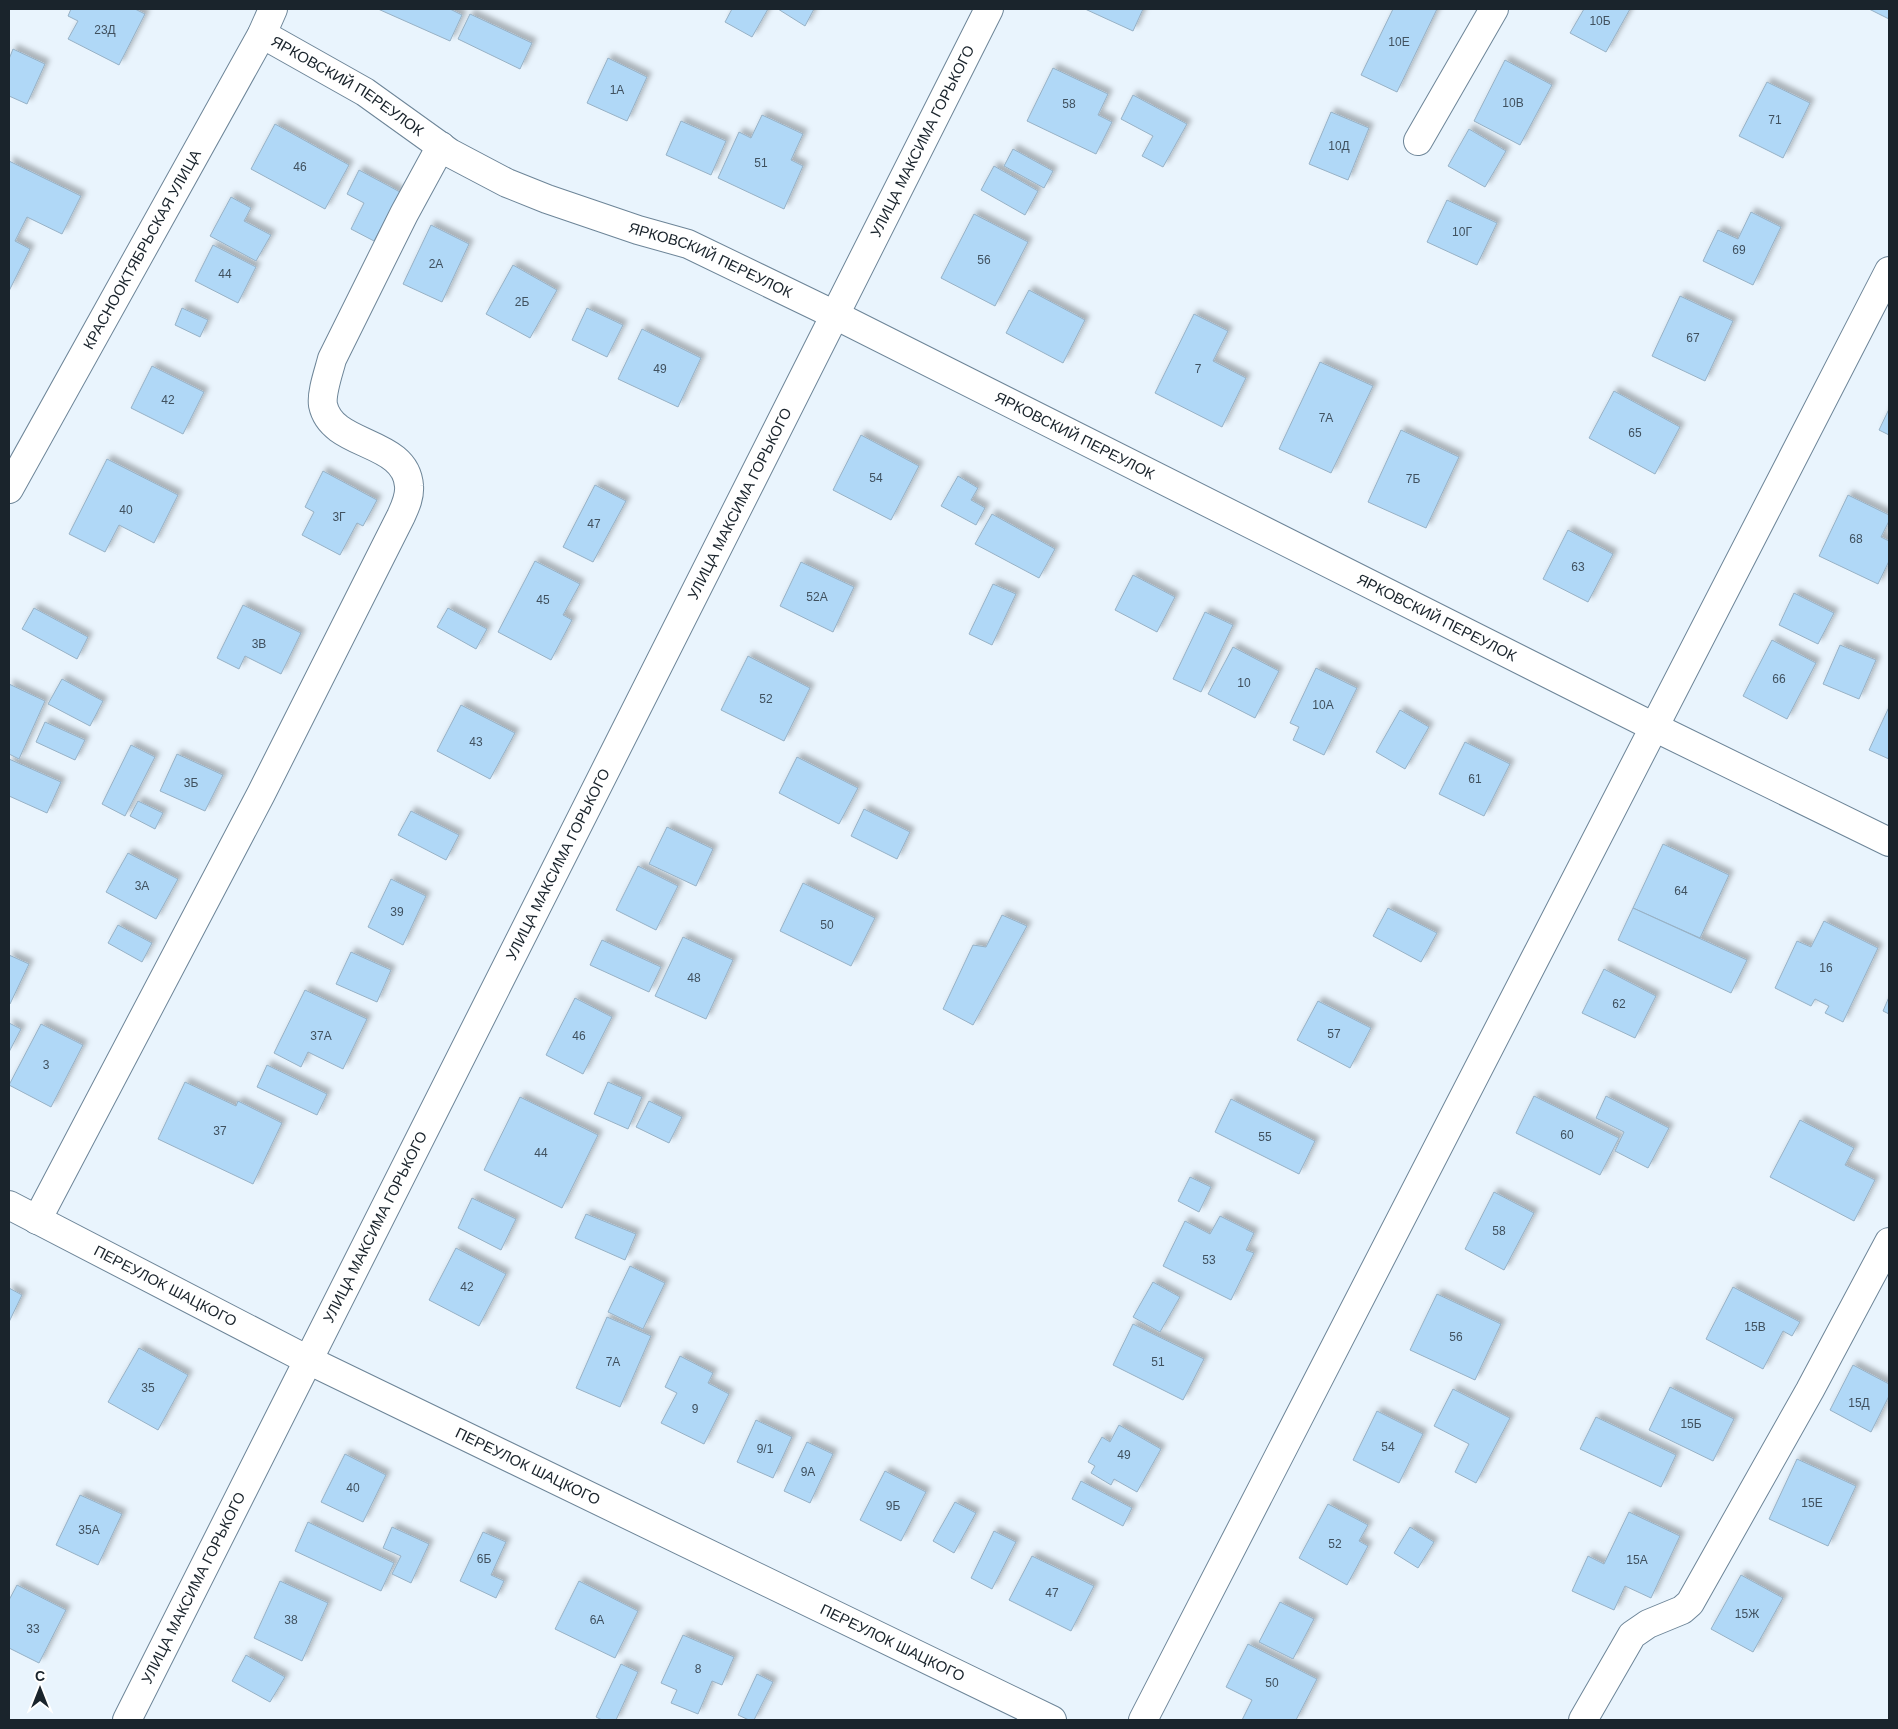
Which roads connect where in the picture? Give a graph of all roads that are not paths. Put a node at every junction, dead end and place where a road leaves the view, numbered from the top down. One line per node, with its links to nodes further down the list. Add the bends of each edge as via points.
1 (273, 9): 4 (street, КРАСНООКТЯБРЬСКАЯ УЛИЦА)
2 (989, 9): 8 (street, УЛИЦА МАКСИМА ГОРЬКОГО)
3 (1494, 9): 5 (street)
4 (262, 34): 6 (street, ЯРКОВСКИЙ ПЕРЕУЛОК, via 365,92); 9 (street, КРАСНООКТЯБРЬСКАЯ УЛИЦА)
5 (1418, 141)
6 (441, 146): 8 (street, ЯРКОВСКИЙ ПЕРЕУЛОК, via 507,183 638,230 688,244); 13 (street, via 332,359 323,404 328,417 338,428 381,449 404,470 409,486 408,500 256,802)
7 (1889, 270): 10 (street)
8 (835, 315): 10 (street, ЯРКОВСКИЙ ПЕРЕУЛОК); 15 (street, УЛИЦА МАКСИМА ГОРЬКОГО)
9 (9, 489)
10 (1654, 726): 11 (street, ЯРКОВСКИЙ ПЕРЕУЛОК); 18 (street)
11 (1889, 842)
12 (9, 1205): 13 (street, ПЕРЕУЛОК ШАЦКОГО)
13 (37, 1220): 15 (street, ПЕРЕУЛОК ШАЦКОГО)
14 (1889, 1242): 19 (street, via 1690,1603 1632,1635)
15 (308, 1360): 16 (street, УЛИЦА МАКСИМА ГОРЬКОГО); 17 (street, ПЕРЕУЛОК ШАЦКОГО)
16 (127, 1720)
17 (1052, 1720)
18 (1143, 1720)
19 (1583, 1720)

